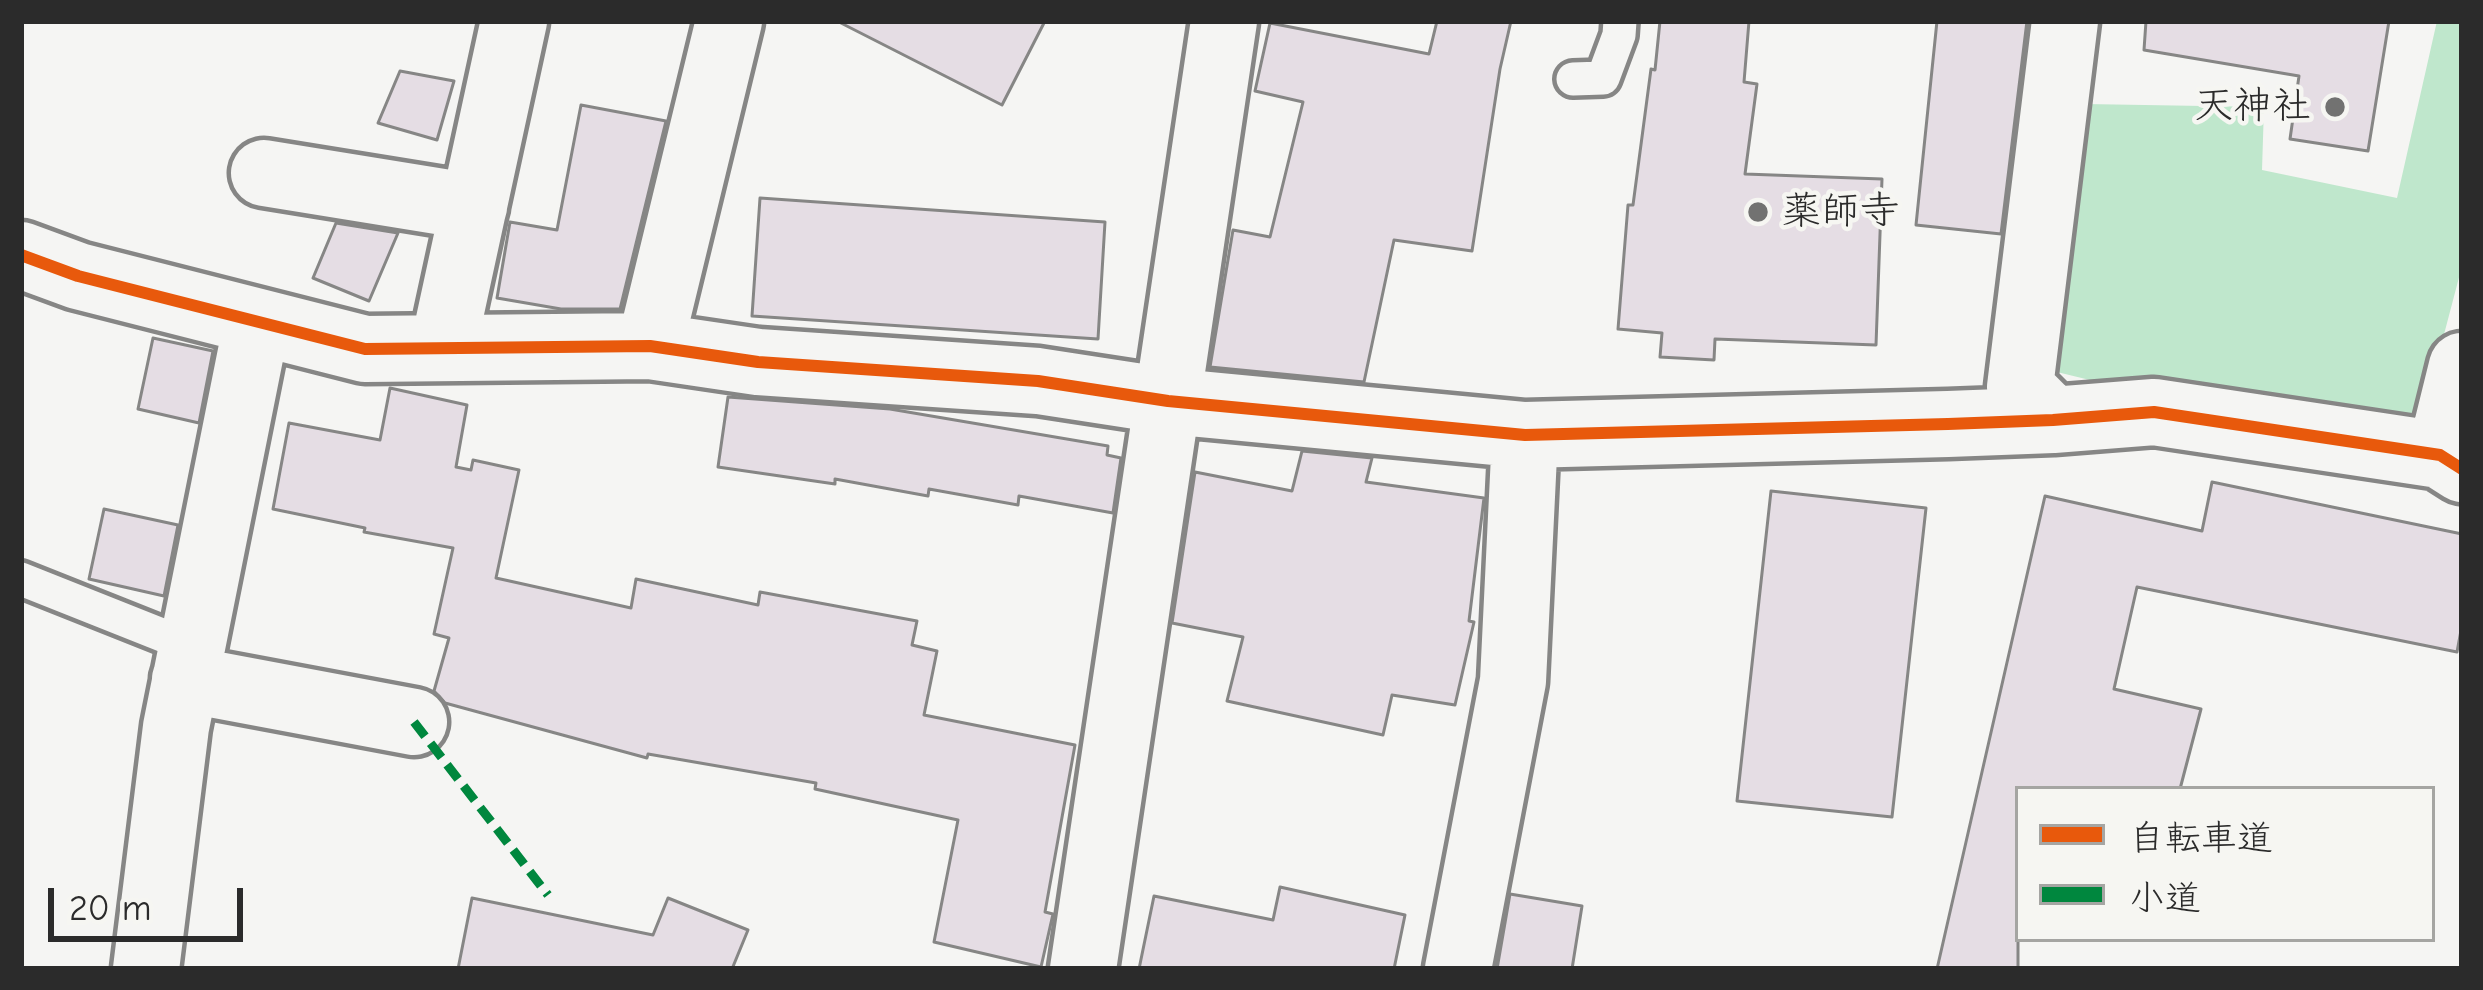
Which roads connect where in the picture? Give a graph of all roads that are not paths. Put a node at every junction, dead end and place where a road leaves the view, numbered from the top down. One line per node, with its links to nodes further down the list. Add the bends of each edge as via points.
1 (514, 21): 8 (street)
2 (729, 21): 11 (street)
3 (1224, 21): 14 (street)
4 (1621, 21): 6 (lane, via 1603,78)
5 (2065, 21): 15 (street, via 2020,387)
6 (1573, 79)
7 (264, 172): 8 (street)
8 (474, 207): 12 (street)
9 (21, 255): 10 (street)
10 (257, 322): 12 (street, via 365,349); 19 (street)
11 (650, 346): 12 (street); 14 (street, via 758,362 1039,381)
12 (443, 348)
13 (2462, 365): 17 (street)
14 (1168, 401): 16 (street); 22 (street)
15 (2053, 420): 16 (street); 17 (street, via 2154,412)
16 (1525, 435): 23 (street, via 1513,681)
17 (2451, 462)
18 (21, 579): 19 (lane)
19 (188, 663): 20 (street); 21 (street)
20 (414, 722)
21 (146, 969)
22 (1083, 969)
23 (1458, 969)

